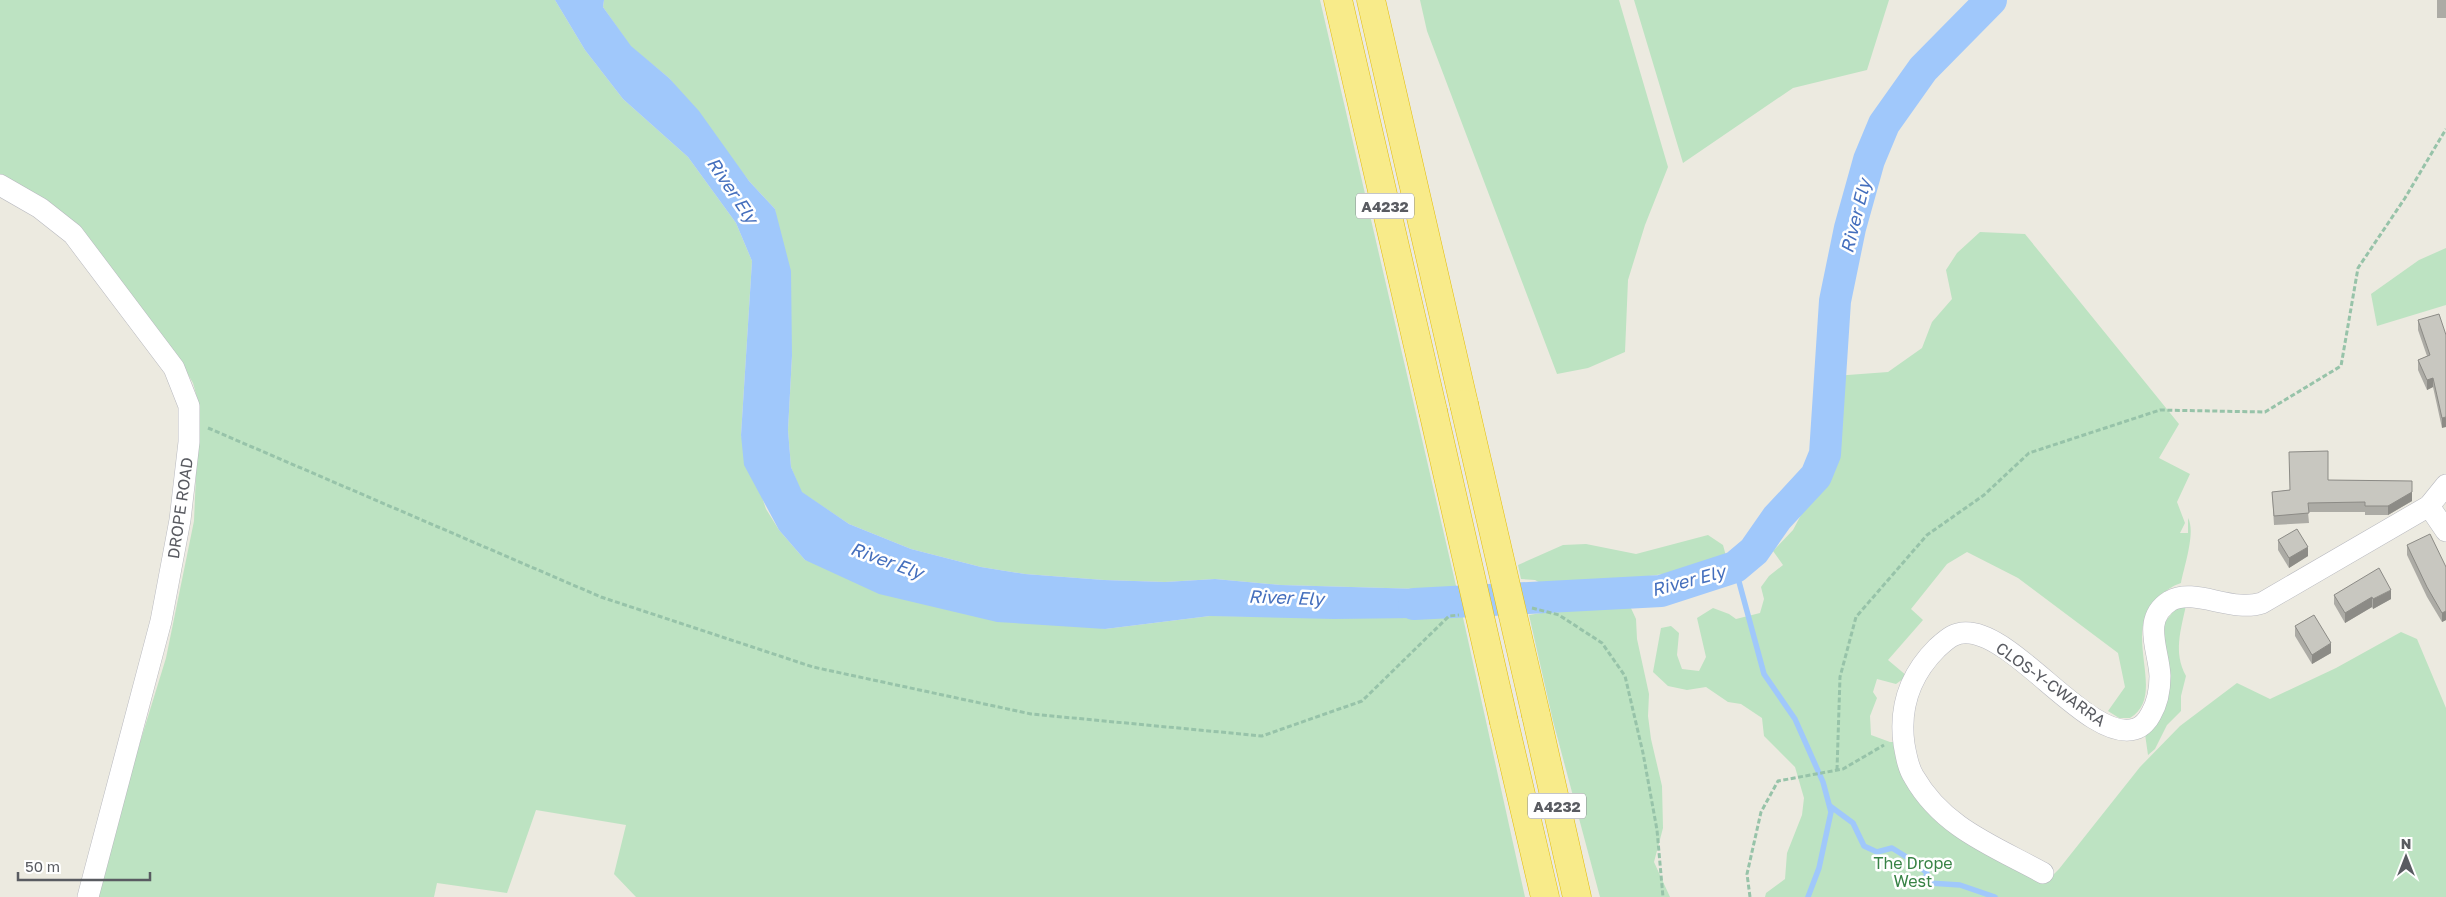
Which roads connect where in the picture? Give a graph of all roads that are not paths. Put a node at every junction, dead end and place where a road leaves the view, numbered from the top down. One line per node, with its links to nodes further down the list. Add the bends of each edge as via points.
1 (1338, 0): 9 (highway, A4232, bridge)
2 (1371, 0): 10 (highway, A4232, bridge)
3 (0, 184): 8 (street, DROPE ROAD, via 40,208 73,234 174,368 189,406 189,442 180,520 161,621)
4 (2446, 485): 5 (street, CLOS-Y-CWARRA)
5 (2429, 506): 6 (street); 7 (street, CLOS-Y-CWARRA, via 2262,604 2244,607 2194,597 2178,597 2166,604 2153,623 2160,690 2150,716 2136,729 2114,729 2094,718 1994,640 1968,632 1948,637 1929,656 1906,693 1903,733 1911,773 1924,795 1956,825)
6 (2446, 531)
7 (2044, 873)
8 (88, 897)
9 (1545, 897)
10 (1577, 897)

